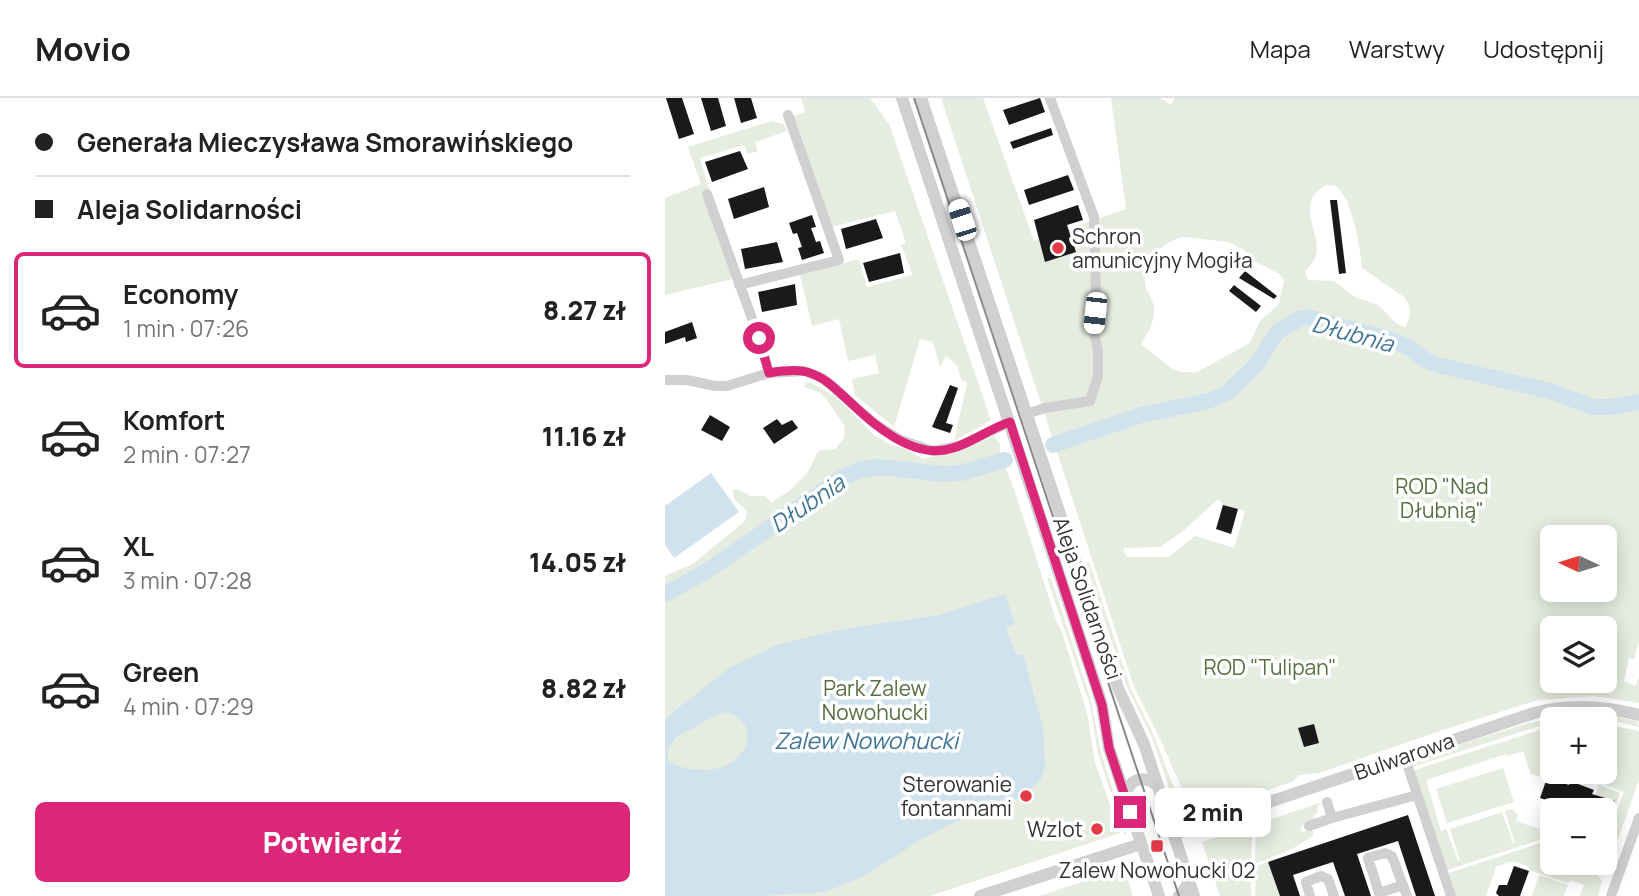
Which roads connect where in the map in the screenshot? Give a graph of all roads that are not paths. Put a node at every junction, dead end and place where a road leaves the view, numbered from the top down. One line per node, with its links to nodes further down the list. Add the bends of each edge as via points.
1 (902, 98): 10 (street, Aleja Solidarności)
2 (921, 98): 9 (street, Aleja Solidarności)
3 (1050, 98): 9 (street, via 1094,217 1097,296 1093,329 1098,376 1090,401)
4 (788, 115): 6 (street, via 839,260)
5 (707, 194): 6 (street)
6 (739, 285): 7 (street)
7 (769, 373): 8 (street, via 727,386); 10 (street, via 797,370 824,379 875,424 923,449 959,446)
8 (665, 380)
9 (1026, 414): 13 (street, Aleja Solidarności, via 1118,688)
10 (1010, 422): 15 (street, Aleja Solidarności, via 1102,705 1109,748)
11 (1639, 715): 12 (street, Bulwarowa, via 1587,707 1547,710)
12 (1403, 755): 14 (street); 20 (street, Bulwarowa)
13 (1157, 785): 15 (street, via 1145,778 1136,780); 20 (street, Aleja Solidarności)
14 (1417, 795): 17 (street); 29 (street)
15 (1125, 798): 21 (street, Aleja Solidarności)
16 (1327, 802): 17 (street)
17 (1332, 818): 19 (street)
18 (1639, 818): 30 (street)
19 (1309, 826)
20 (1174, 834): 22 (street, Aleja Solidarności)
21 (1141, 844): 23 (street, Aleja Solidarności); 24 (street)
22 (1189, 878): 25 (street); 26 (street, Aleja Solidarności)
23 (1160, 894)
24 (980, 896)
25 (1179, 896)
26 (1194, 896)
27 (1310, 896): 28 (street, via 1306,882 1324,876)
28 (1334, 896)
29 (1451, 896)
30 (1611, 896)

